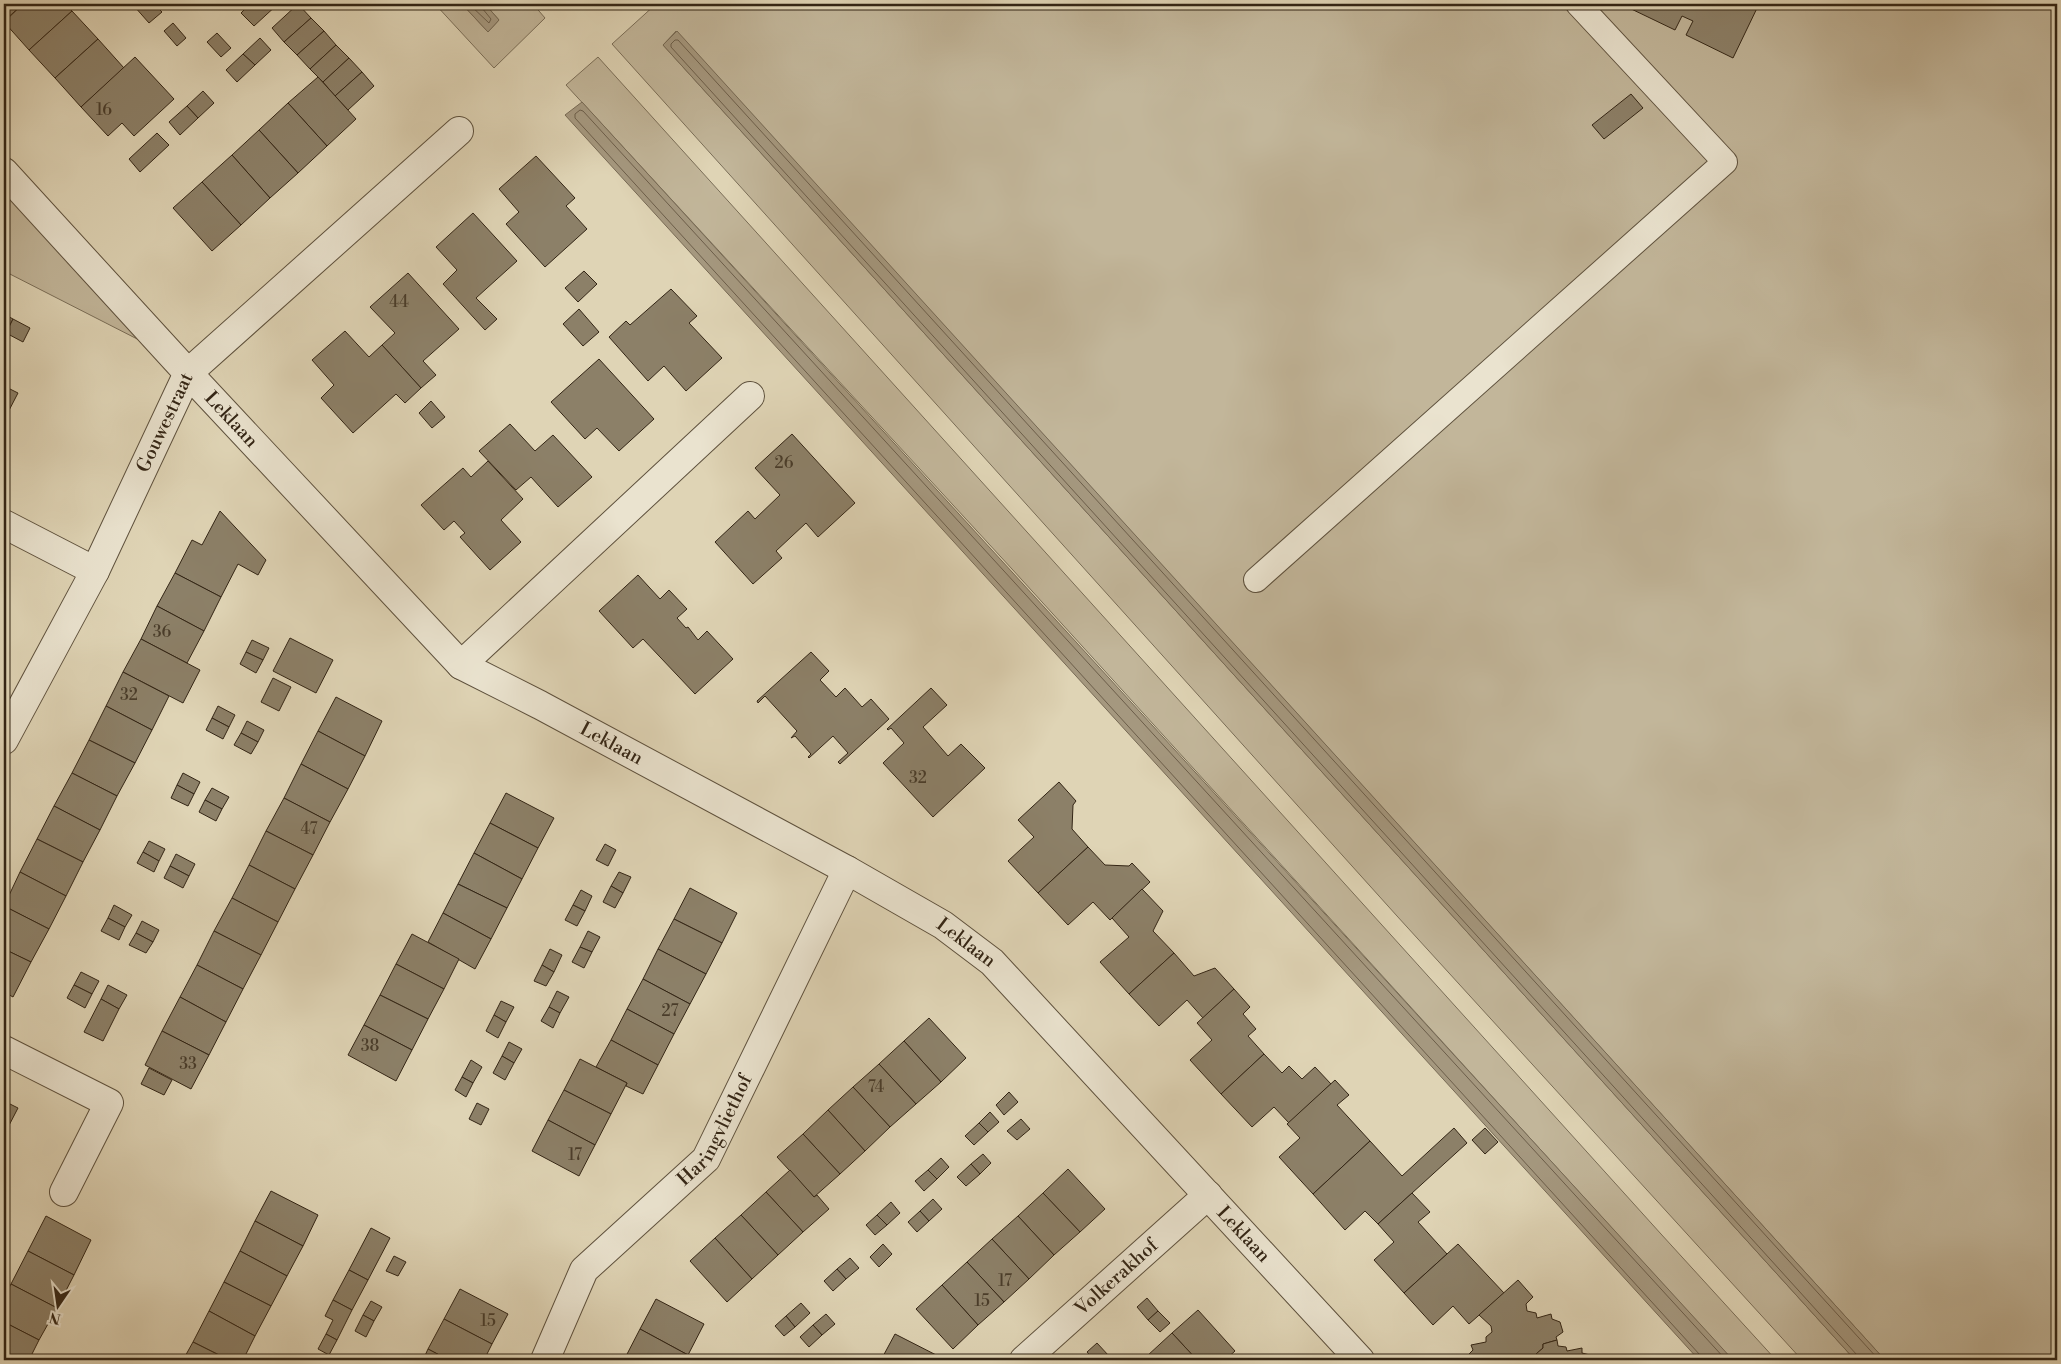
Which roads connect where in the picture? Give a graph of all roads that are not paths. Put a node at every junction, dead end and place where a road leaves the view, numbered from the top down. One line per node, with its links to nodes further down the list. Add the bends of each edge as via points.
1 (1578, 4): 8 (lane, via 1725,162)
2 (459, 131): 4 (street, Gouwestraat)
3 (4, 172): 4 (street, Leklaan)
4 (188, 373): 7 (street, Gouwestraat); 9 (street, Leklaan)
5 (750, 396): 9 (street)
6 (4, 524): 7 (street)
7 (95, 571): 10 (street, Gouwestraat)
8 (1256, 580)
9 (461, 665): 11 (street, Leklaan)
10 (4, 740)
11 (847, 870): 14 (street, Leklaan, via 943,925 992,962); 15 (street, Haringvliethof, via 706,1159 584,1270)
12 (4, 1050): 13 (street, via 110,1103)
13 (64, 1192)
14 (1208, 1194): 16 (street, Volkerakhof); 17 (street, Leklaan)
15 (545, 1360)
16 (1024, 1360)
17 (1360, 1360)

